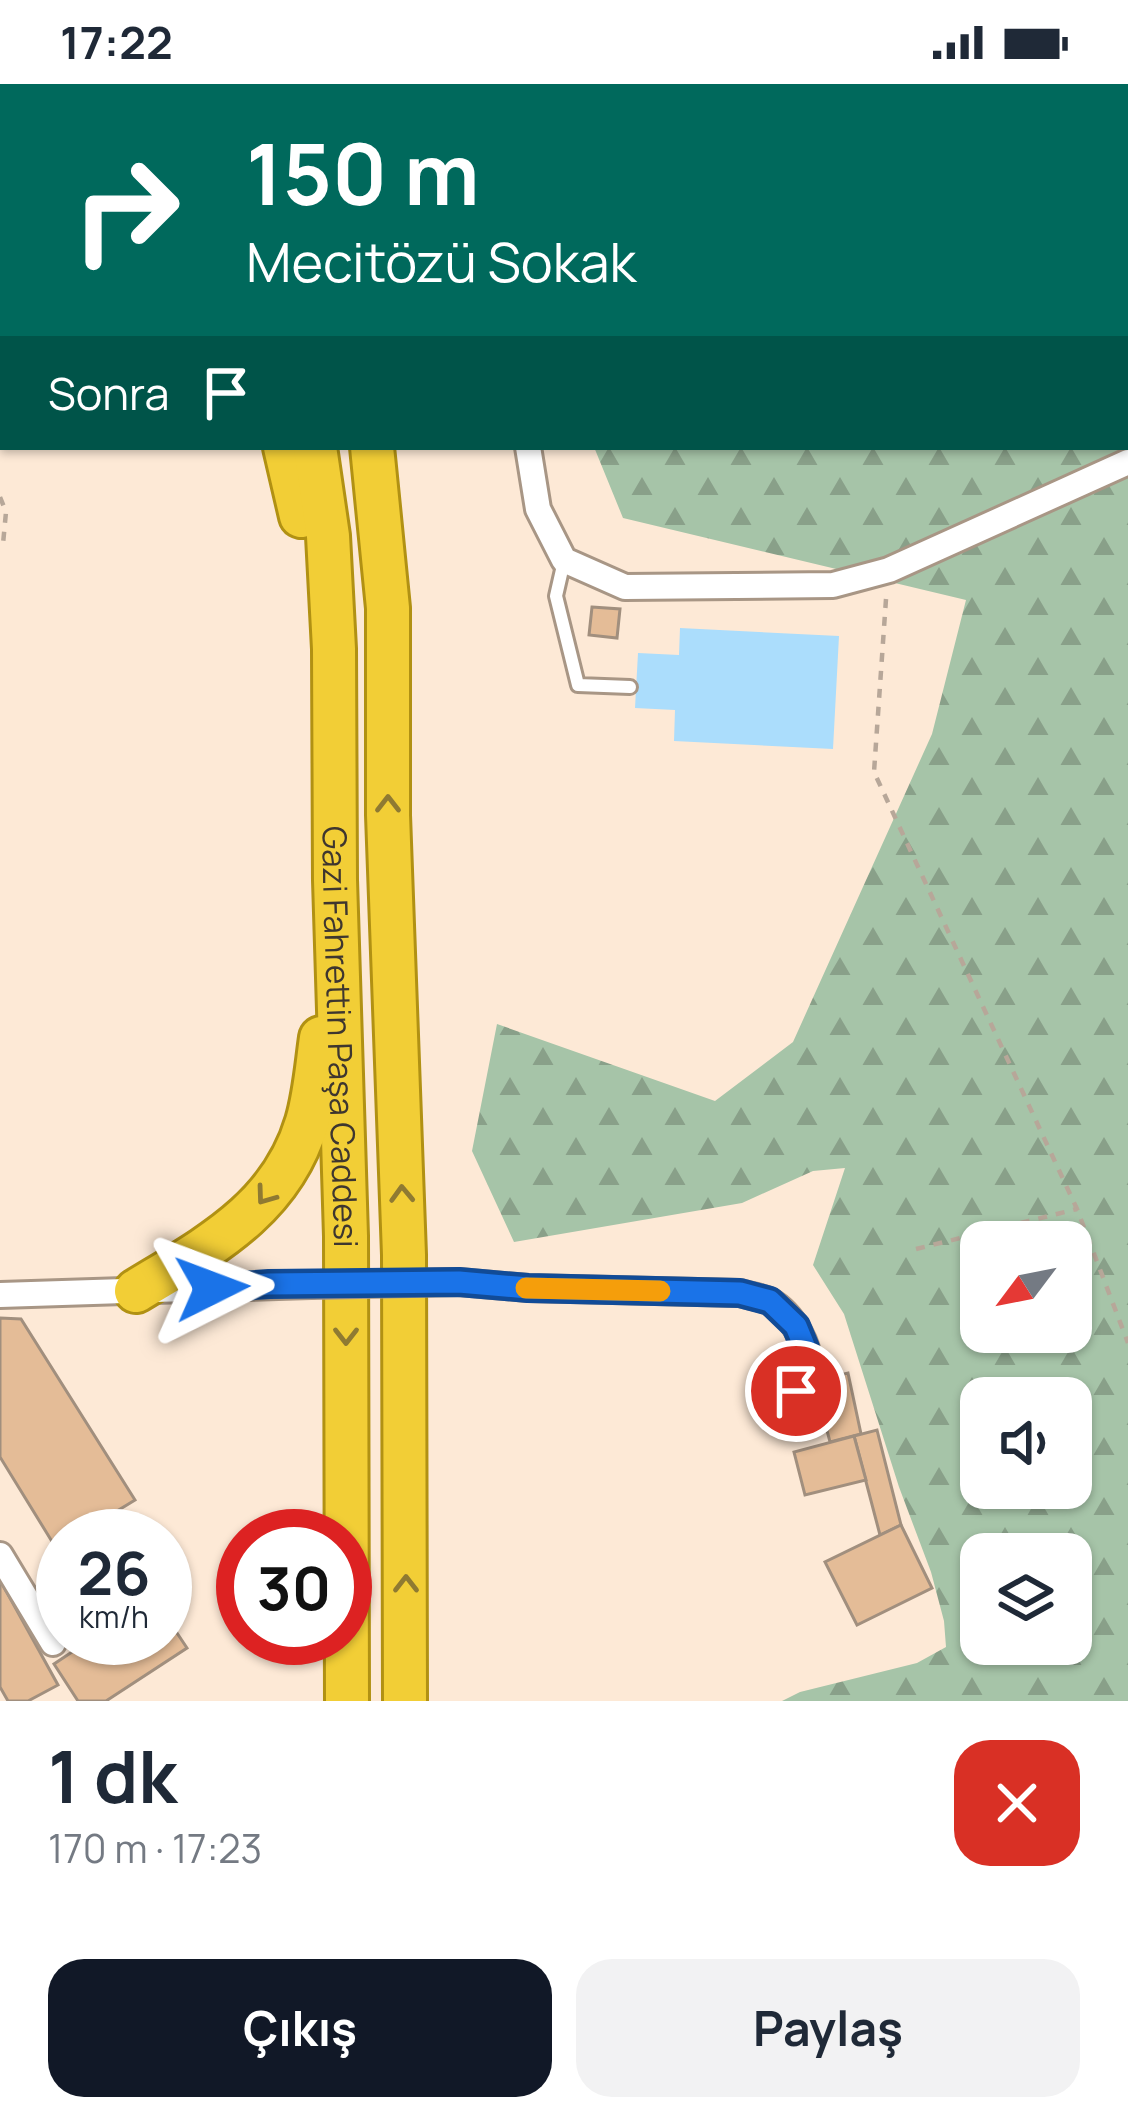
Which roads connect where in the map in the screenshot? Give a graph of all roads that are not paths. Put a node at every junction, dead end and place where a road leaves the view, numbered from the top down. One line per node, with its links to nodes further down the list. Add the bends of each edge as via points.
1 (286, 450): 7 (highway)
2 (315, 450): 7 (highway, Gazi Fahrettin Paşa Caddesi)
3 (372, 450): 16 (highway, Gazi Fahrettin Paşa Caddesi, one-way to 3, via 388,608)
4 (528, 450): 6 (street, via 538,509)
5 (1128, 462): 6 (street, via 889,570 833,585 625,587)
6 (565, 560): 8 (lane, via 556,596 578,685)
7 (334, 649): 9 (highway, Gazi Fahrettin Paşa Caddesi)
8 (630, 687)
9 (337, 967): 10 (highway, one-way to 10, via 306,1126 290,1159 254,1212); 15 (highway, Gazi Fahrettin Paşa Caddesi, one-way to 15)
10 (136, 1291): 11 (street); 12 (street, bridge, via 459,1282 740,1293 770,1301 805,1348 808,1371)
11 (0, 1295)
12 (779, 1403)
13 (0, 1555): 14 (street)
14 (36, 1607)
15 (347, 1701)
16 (405, 1701)

